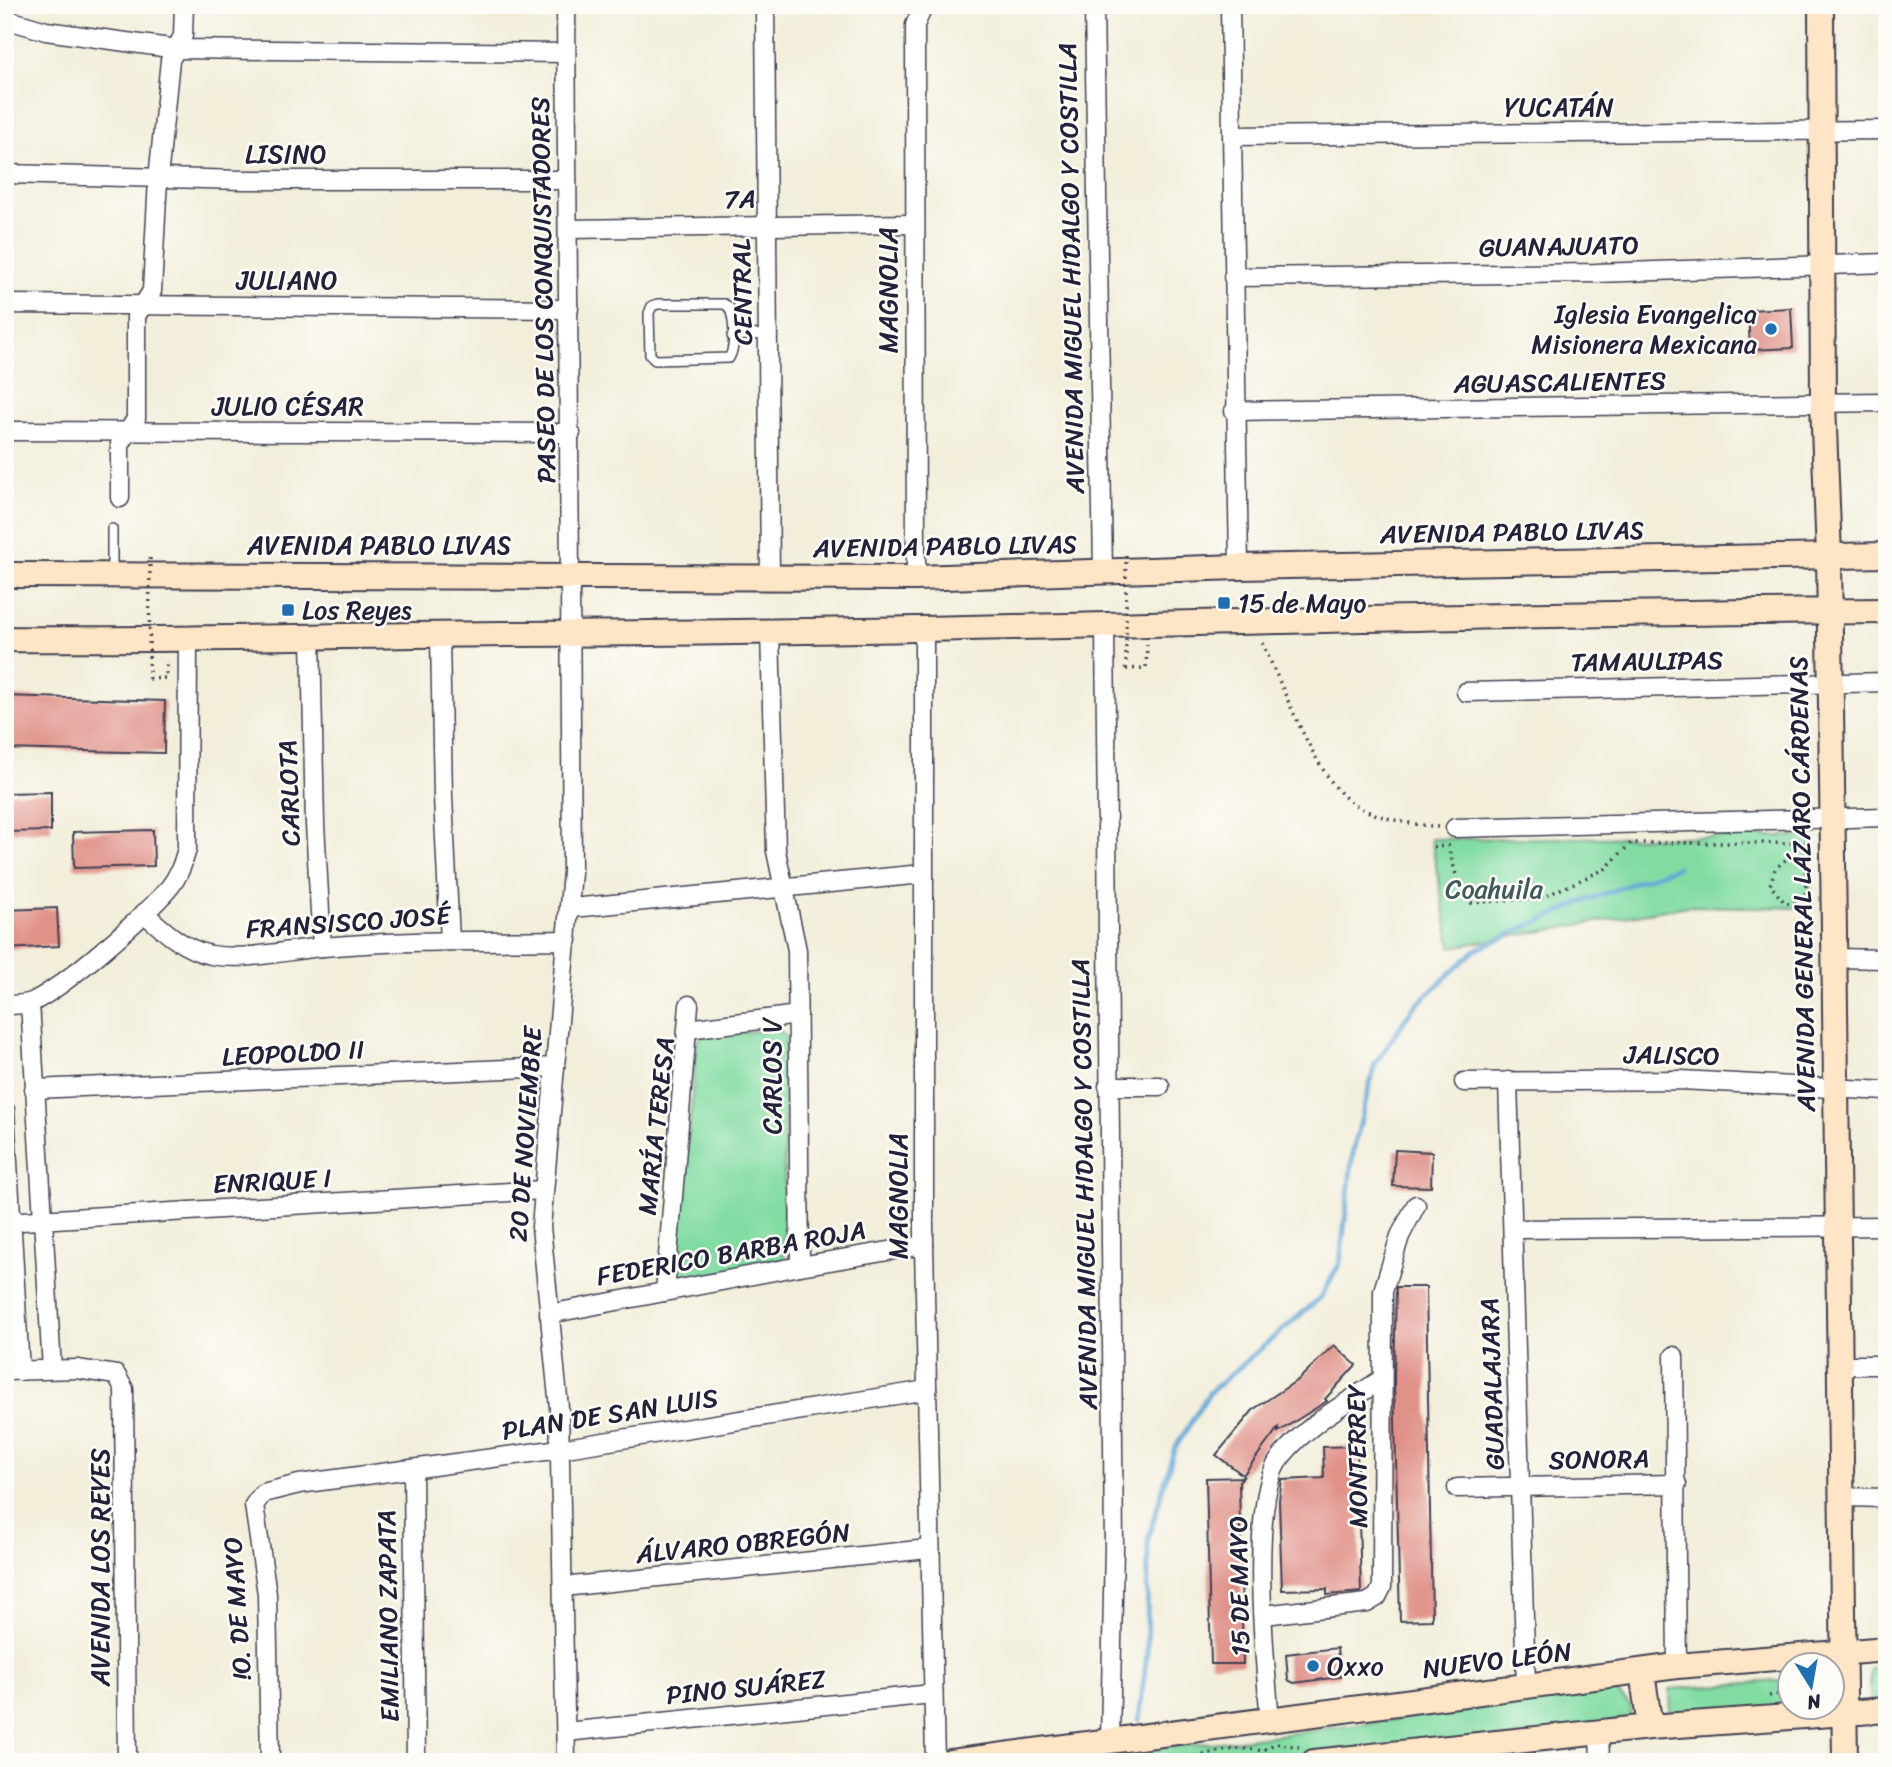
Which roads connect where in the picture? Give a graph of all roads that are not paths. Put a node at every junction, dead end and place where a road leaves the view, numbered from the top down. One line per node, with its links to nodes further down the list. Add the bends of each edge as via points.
1 (184, 5): 9 (street, via 183,36)
2 (566, 5): 10 (street, PASEO DE LOS CONQUISTADORES)
3 (765, 5): 20 (street, CENTRAL)
4 (924, 5): 19 (street, MAGNOLIA, via 915,25)
5 (1094, 5): 41 (street, AVENIDA MIGUEL HIDALGO Y COSTILLA)
6 (1230, 5): 13 (street)
7 (1821, 5): 12 (main road, AVENIDA GENERAL LÁZARO CÁRDENAS)
8 (5, 19): 9 (street, via 46,31)
9 (177, 49): 10 (street); 17 (street, via 170,60)
10 (566, 53): 18 (street, PASEO DE LOS CONQUISTADORES)
11 (1887, 130): 12 (street, YUCATÁN)
12 (1821, 132): 13 (street, YUCATÁN); 22 (main road, AVENIDA GENERAL LÁZARO CÁRDENAS)
13 (1233, 136): 24 (street)
14 (5, 166): 15 (street)
15 (24, 173): 16 (street, LISINO); 17 (street, LISINO)
16 (5, 174)
17 (158, 179): 18 (street, LISINO); 26 (street, via 152,290)
18 (567, 180): 21 (street, PASEO DE LOS CONQUISTADORES)
19 (913, 224): 20 (street, 7A); 45 (street, MAGNOLIA)
20 (767, 225): 21 (street, 7A); 28 (street, CENTRAL)
21 (568, 229): 27 (street, PASEO DE LOS CONQUISTADORES)
22 (1824, 263): 23 (street, GUANAJUATO); 24 (street, GUANAJUATO, via 1596,273); 31 (main road, AVENIDA GENERAL LÁZARO CÁRDENAS)
23 (1887, 263)
24 (1233, 276): 32 (street)
25 (5, 304): 26 (street, JULIANO)
26 (145, 306): 27 (street, JULIANO); 34 (street, via 136,316 136,419)
27 (569, 309): 35 (street, PASEO DE LOS CONQUISTADORES)
28 (769, 334): 29 (lane); 46 (street, CENTRAL)
29 (733, 336): 29 (lane, via 732,311 724,304 658,304 649,313 650,355 655,360 729,358)
30 (1887, 402): 31 (street, AGUASCALIENTES)
31 (1822, 403): 32 (street, AGUASCALIENTES); 39 (main road, AVENIDA GENERAL LÁZARO CÁRDENAS)
32 (1234, 411): 40 (street)
33 (5, 431): 34 (street, JULIO CÉSAR)
34 (128, 431): 35 (street, JULIO CÉSAR); 36 (street, via 120,444)
35 (571, 433): 43 (street, PASEO DE LOS CONQUISTADORES)
36 (120, 498)
37 (113, 529): 44 (lane)
38 (1887, 555): 39 (main road, AVENIDA PABLO LIVAS)
39 (1829, 556): 40 (main road, AVENIDA PABLO LIVAS); 47 (main road, AVENIDA GENERAL LÁZARO CÁRDENAS)
40 (1238, 568): 41 (main road, AVENIDA PABLO LIVAS)
41 (1103, 572): 45 (main road, AVENIDA PABLO LIVAS)
42 (5, 575): 44 (main road, AVENIDA PABLO LIVAS)
43 (572, 575): 44 (main road, AVENIDA PABLO LIVAS); 46 (main road, AVENIDA PABLO LIVAS); 52 (street, PASEO DE LOS CONQUISTADORES)
44 (112, 576)
45 (916, 578): 46 (main road, AVENIDA PABLO LIVAS)
46 (770, 579)
47 (1829, 611): 48 (main road); 49 (main road); 58 (main road, AVENIDA GENERAL LÁZARO CÁRDENAS)
48 (1887, 611)
49 (1105, 626): 50 (main road); 80 (street, AVENIDA MIGUEL HIDALGO Y COSTILLA)
50 (924, 630): 51 (main road); 63 (street, MAGNOLIA)
51 (770, 632): 52 (main road); 64 (street, via 776,851)
52 (572, 635): 53 (main road); 65 (street, 20 DE NOVIEMBRE)
53 (440, 636): 54 (main road); 68 (street)
54 (311, 638): 56 (main road); 69 (street, CARLOTA)
55 (5, 639): 56 (main road)
56 (188, 640): 66 (street, via 187,849 171,886)
57 (1887, 682): 58 (street, TAMAULIPAS)
58 (1829, 683): 59 (street, TAMAULIPAS); 60 (main road, AVENIDA GENERAL LÁZARO CÁRDENAS)
59 (1466, 692)
60 (1832, 817): 61 (street); 62 (street); 70 (main road, AVENIDA GENERAL LÁZARO CÁRDENAS)
61 (1887, 817)
62 (1455, 828)
63 (923, 874): 64 (street); 93 (street, MAGNOLIA)
64 (784, 888): 65 (street); 75 (street, CARLOS V, via 797,950)
65 (572, 908): 67 (street, 20 DE NOVIEMBRE)
66 (144, 914): 69 (street, FRANSISCO JOSÉ, via 171,937 211,955 246,956); 72 (street)
67 (568, 940): 68 (street, FRANSISCO JOSÉ); 77 (street, 20 DE NOVIEMBRE)
68 (450, 941): 69 (street, FRANSISCO JOSÉ)
69 (322, 947)
70 (1832, 958): 71 (street); 83 (main road, AVENIDA GENERAL LÁZARO CÁRDENAS)
71 (1887, 959)
72 (30, 1003): 73 (street); 82 (street)
73 (5, 1005)
74 (690, 1005): 76 (street)
75 (798, 1015): 76 (street, MARÍA TERESA); 94 (street, CARLOS V)
76 (688, 1029): 95 (street, MARÍA TERESA)
77 (555, 1067): 82 (street, LEOPOLDO II); 86 (street, 20 DE NOVIEMBRE)
78 (1508, 1081): 79 (street, JALISCO); 83 (street, JALISCO, via 1681,1080); 92 (street, GUADALAJARA)
79 (1464, 1082)
80 (1108, 1086): 81 (street); 131 (street, AVENIDA MIGUEL HIDALGO Y COSTILLA, via 1114,1519)
81 (1160, 1086)
82 (34, 1089): 88 (street)
83 (1834, 1089): 84 (street, JALISCO); 90 (main road, AVENIDA GENERAL LÁZARO CÁRDENAS)
84 (1887, 1091)
85 (5, 1110): 89 (street)
86 (543, 1190): 88 (street, ENRIQUE I); 96 (street, 20 DE NOVIEMBRE, via 541,1227)
87 (1416, 1205): 102 (street, MONTERREY, via 1400,1236 1383,1291)
88 (41, 1220): 89 (street, ENRIQUE I); 100 (street)
89 (8, 1222): 101 (street)
90 (1837, 1225): 91 (street); 92 (street); 98 (main road, AVENIDA GENERAL LÁZARO CÁRDENAS)
91 (1887, 1226)
92 (1513, 1229): 108 (street, GUADALAJARA)
93 (924, 1245): 94 (street, FEDERICO BARBA ROJA); 103 (street, MAGNOLIA)
94 (800, 1266): 95 (street, FEDERICO BARBA ROJA)
95 (665, 1292): 96 (street, FEDERICO BARBA ROJA)
96 (549, 1314): 104 (street, 20 DE NOVIEMBRE)
97 (1674, 1356): 107 (street)
98 (1838, 1365): 99 (street); 110 (main road, AVENIDA GENERAL LÁZARO CÁRDENAS)
99 (1887, 1365)
100 (52, 1369): 101 (street); 132 (street, AVENIDA LOS REYES, via 116,1375 124,1390)
101 (13, 1371)
102 (1382, 1379): 114 (street, 15 DE MAYO, via 1300,1437 1269,1476 1261,1523); 114 (street, MONTERREY, via 1384,1576 1377,1597 1353,1606)
103 (927, 1390): 104 (street, PLAN DE SAN LUIS); 112 (street, MAGNOLIA)
104 (560, 1449): 105 (street, PLAN DE SAN LUIS); 113 (street, 20 DE NOVIEMBRE)
105 (413, 1469): 106 (street, PLAN DE SAN LUIS); 134 (street, EMILIANO ZAPATA)
106 (299, 1484): 133 (street, !O. DE MAYO, via 262,1493 254,1505 267,1594)
107 (1677, 1484): 108 (street, SONORA); 119 (street)
108 (1522, 1486): 109 (street, SONORA); 121 (street, GUADALAJARA)
109 (1458, 1488)
110 (1841, 1497): 111 (street); 116 (main road, AVENIDA GENERAL LÁZARO CÁRDENAS)
111 (1887, 1498)
112 (928, 1549): 113 (street, ÁLVARO OBREGÓN); 122 (street, MAGNOLIA)
113 (563, 1587): 129 (street, 20 DE NOVIEMBRE)
114 (1264, 1615): 126 (street, 15 DE MAYO)
115 (1887, 1649): 117 (main road, NUEVO LEÓN)
116 (1843, 1652)
117 (1846, 1653)
118 (1776, 1659): 119 (main road, NUEVO LEÓN)
119 (1678, 1667): 120 (main road, NUEVO LEÓN)
120 (1642, 1672): 121 (main road, NUEVO LEÓN); 128 (main road)
121 (1526, 1686): 126 (main road, NUEVO LEÓN)
122 (932, 1694): 129 (street, PINO SUÁREZ); 136 (street, MAGNOLIA)
123 (1887, 1710): 124 (main road)
124 (1846, 1712)
125 (1776, 1717): 128 (main road)
126 (1270, 1720): 131 (main road, NUEVO LEÓN)
127 (1843, 1722): 140 (main road, AVENIDA GENERAL LÁZARO CÁRDENAS)
128 (1650, 1727): 130 (main road)
129 (566, 1732): 135 (street, 20 DE NOVIEMBRE)
130 (1599, 1732): 138 (main road); 139 (street)
131 (1110, 1740): 137 (main road, NUEVO LEÓN)
132 (127, 1762)
133 (270, 1762)
134 (416, 1762)
135 (566, 1762)
136 (935, 1762)
137 (950, 1762)
138 (1314, 1762)
139 (1600, 1762)
140 (1845, 1762)

